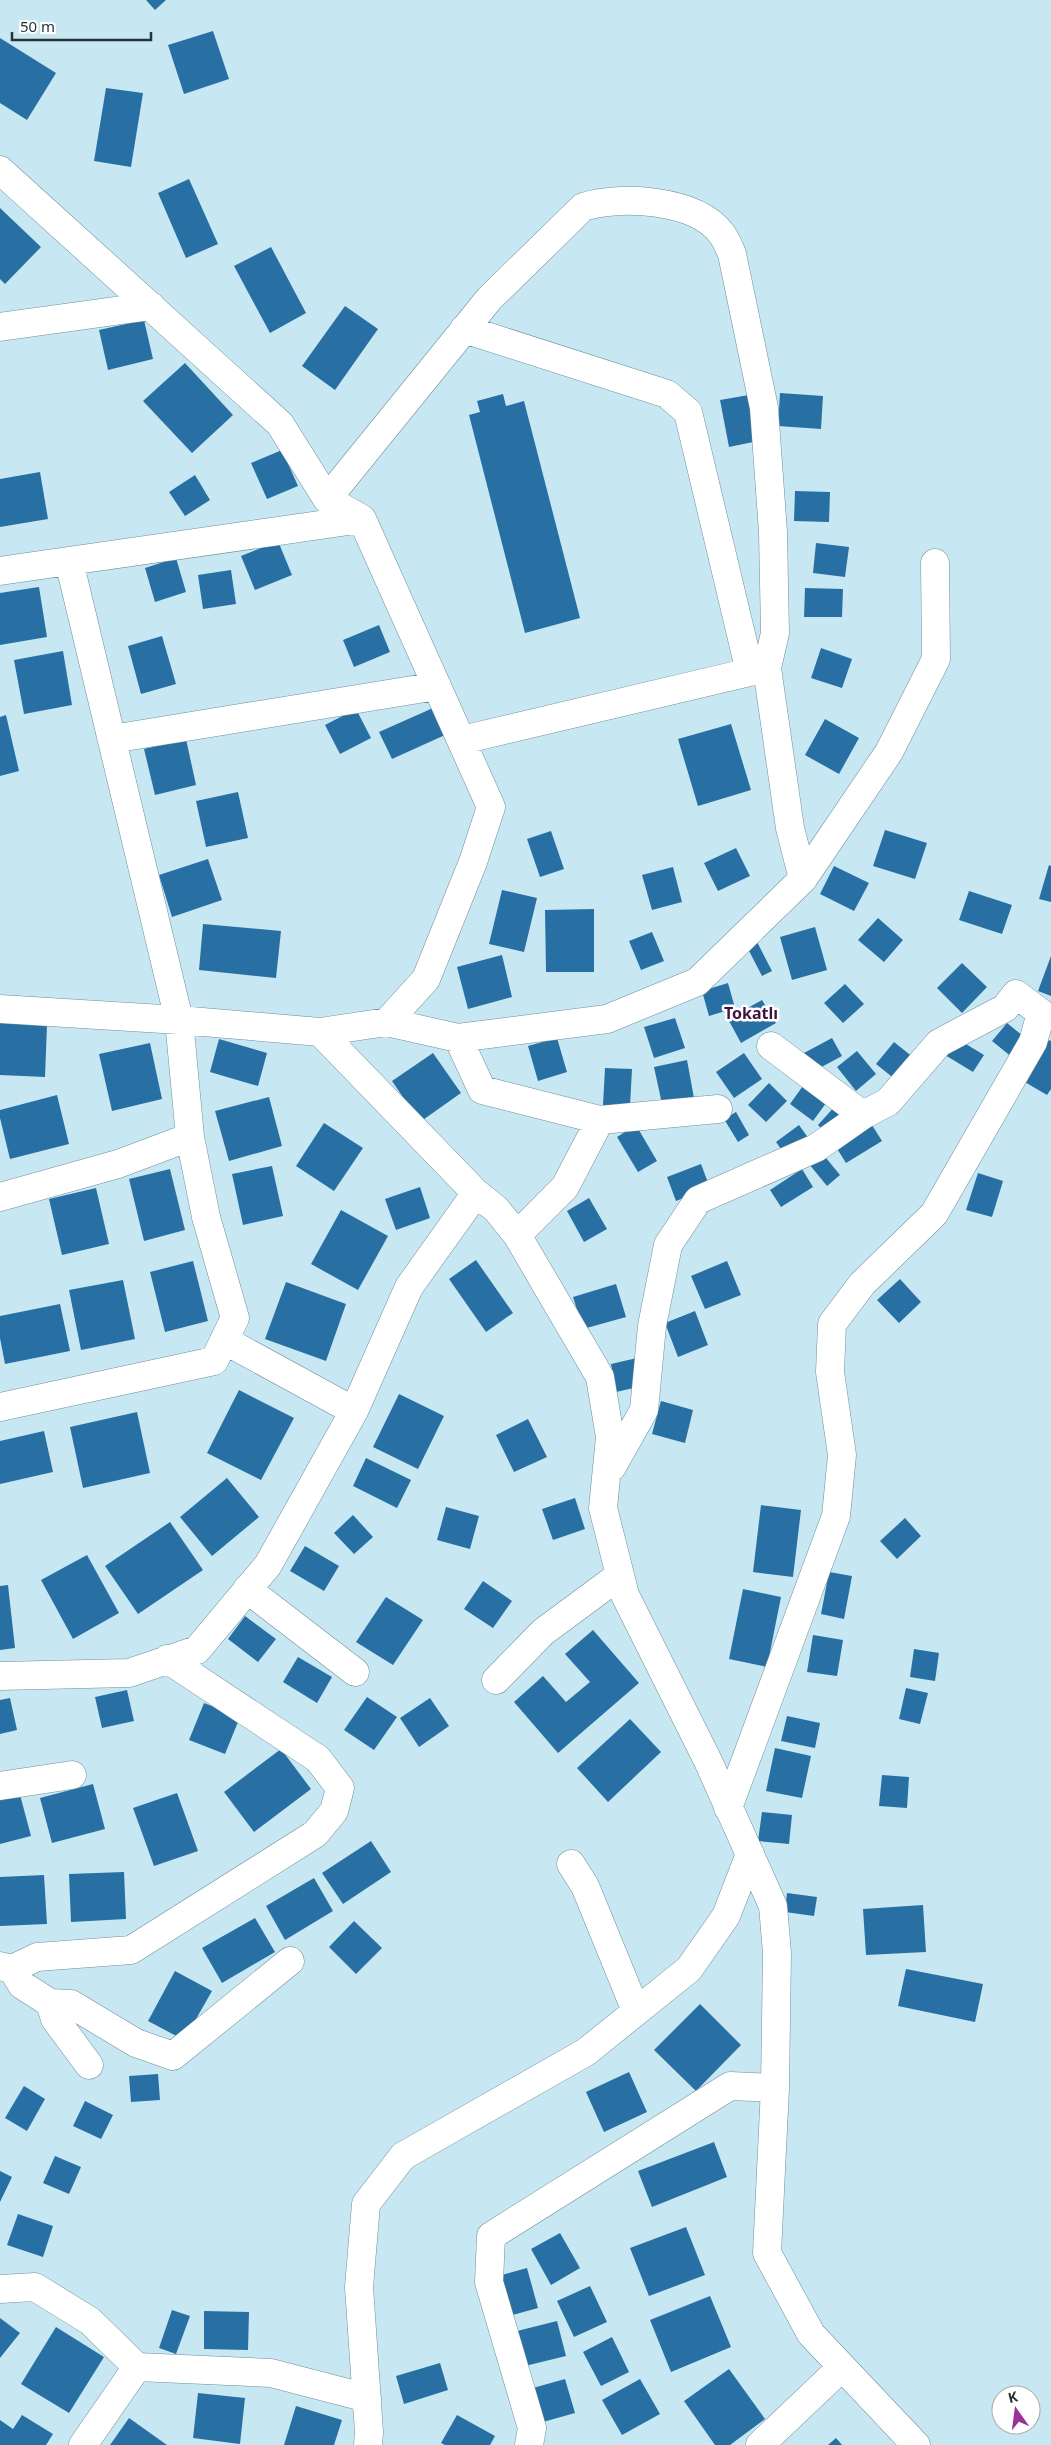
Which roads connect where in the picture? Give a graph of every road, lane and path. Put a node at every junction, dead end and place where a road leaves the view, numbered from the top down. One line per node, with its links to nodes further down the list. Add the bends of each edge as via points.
1 (0, 170): 2 (street)
2 (151, 306): 3 (street); 5 (street, via 280,424)
3 (0, 327)
4 (464, 330): 5 (street); 10 (street, via 668,394 688,412); 10 (street, via 489,299 583,207 600,202 644,201 683,209 708,221 721,233 732,254 764,408 774,532 775,633)
5 (327, 498): 6 (street)
6 (362, 519): 7 (street); 11 (street)
7 (69, 561): 9 (street); 12 (street)
8 (935, 562): 14 (street, via 936,659 889,752)
9 (0, 571)
10 (758, 670): 13 (street); 14 (street)
11 (437, 686): 12 (street); 13 (street)
12 (112, 739): 16 (street)
13 (462, 740): 17 (street, via 491,808 426,979)
14 (803, 879): 19 (street, via 697,982 607,1019)
15 (0, 1009): 16 (street)
16 (179, 1020): 18 (street); 24 (street)
17 (387, 1022): 18 (street); 19 (street)
18 (320, 1032): 25 (street)
19 (458, 1038): 23 (street, via 482,1090)
20 (770, 1046): 22 (street)
21 (718, 1109): 23 (street)
22 (863, 1115): 31 (street, via 816,1148 698,1200 668,1245 652,1326 644,1410); 40 (street, via 888,1102 939,1043 1005,1008 1016,994 1041,1013 1033,1042 934,1214 862,1284 832,1324 830,1372 842,1455 836,1516)
23 (600, 1120): 27 (street, via 565,1187)
24 (190, 1137): 26 (street, via 118,1164); 28 (street, via 206,1217 235,1318)
25 (476, 1194): 27 (street, via 496,1209); 30 (street, via 409,1287)
26 (0, 1196)
27 (517, 1235): 31 (street, via 600,1377 610,1437)
28 (224, 1340): 29 (street, via 214,1361); 30 (street)
29 (0, 1406)
30 (354, 1411): 33 (street, via 268,1565)
31 (606, 1477): 32 (street, via 603,1508)
32 (620, 1575): 37 (street, via 543,1632); 40 (street, via 624,1595 708,1761)
33 (247, 1589): 34 (street, via 196,1650); 35 (street)
34 (167, 1660): 36 (street, via 129,1673); 44 (street, via 318,1759 340,1788 334,1810 315,1834 131,1950 37,1957)
35 (354, 1672)
36 (0, 1676)
37 (496, 1680)
38 (72, 1775): 39 (street)
39 (0, 1786)
40 (728, 1808): 41 (street)
41 (750, 1854): 46 (street, via 726,1916 689,1969); 48 (street, via 773,1906 777,1953)
42 (571, 1864): 46 (street, via 585,1886)
43 (290, 1961): 45 (street, via 173,2056 136,2043 71,2004)
44 (6, 1967): 45 (street, via 22,1985)
45 (50, 2003): 47 (street, via 55,2019)
46 (636, 2011): 52 (street, via 586,2052 403,2156 366,2204 359,2287)
47 (89, 2065)
48 (775, 2088): 51 (street, via 767,2253 811,2334); 55 (street, via 730,2086 491,2236 489,2282 532,2428)
49 (0, 2289): 50 (street, via 35,2287 90,2321)
50 (137, 2367): 52 (street, via 271,2373); 53 (street)
51 (842, 2367): 56 (street); 57 (street)
52 (367, 2398): 54 (street)
53 (83, 2445)
54 (368, 2445)
55 (529, 2445)
56 (760, 2445)
57 (916, 2445)

